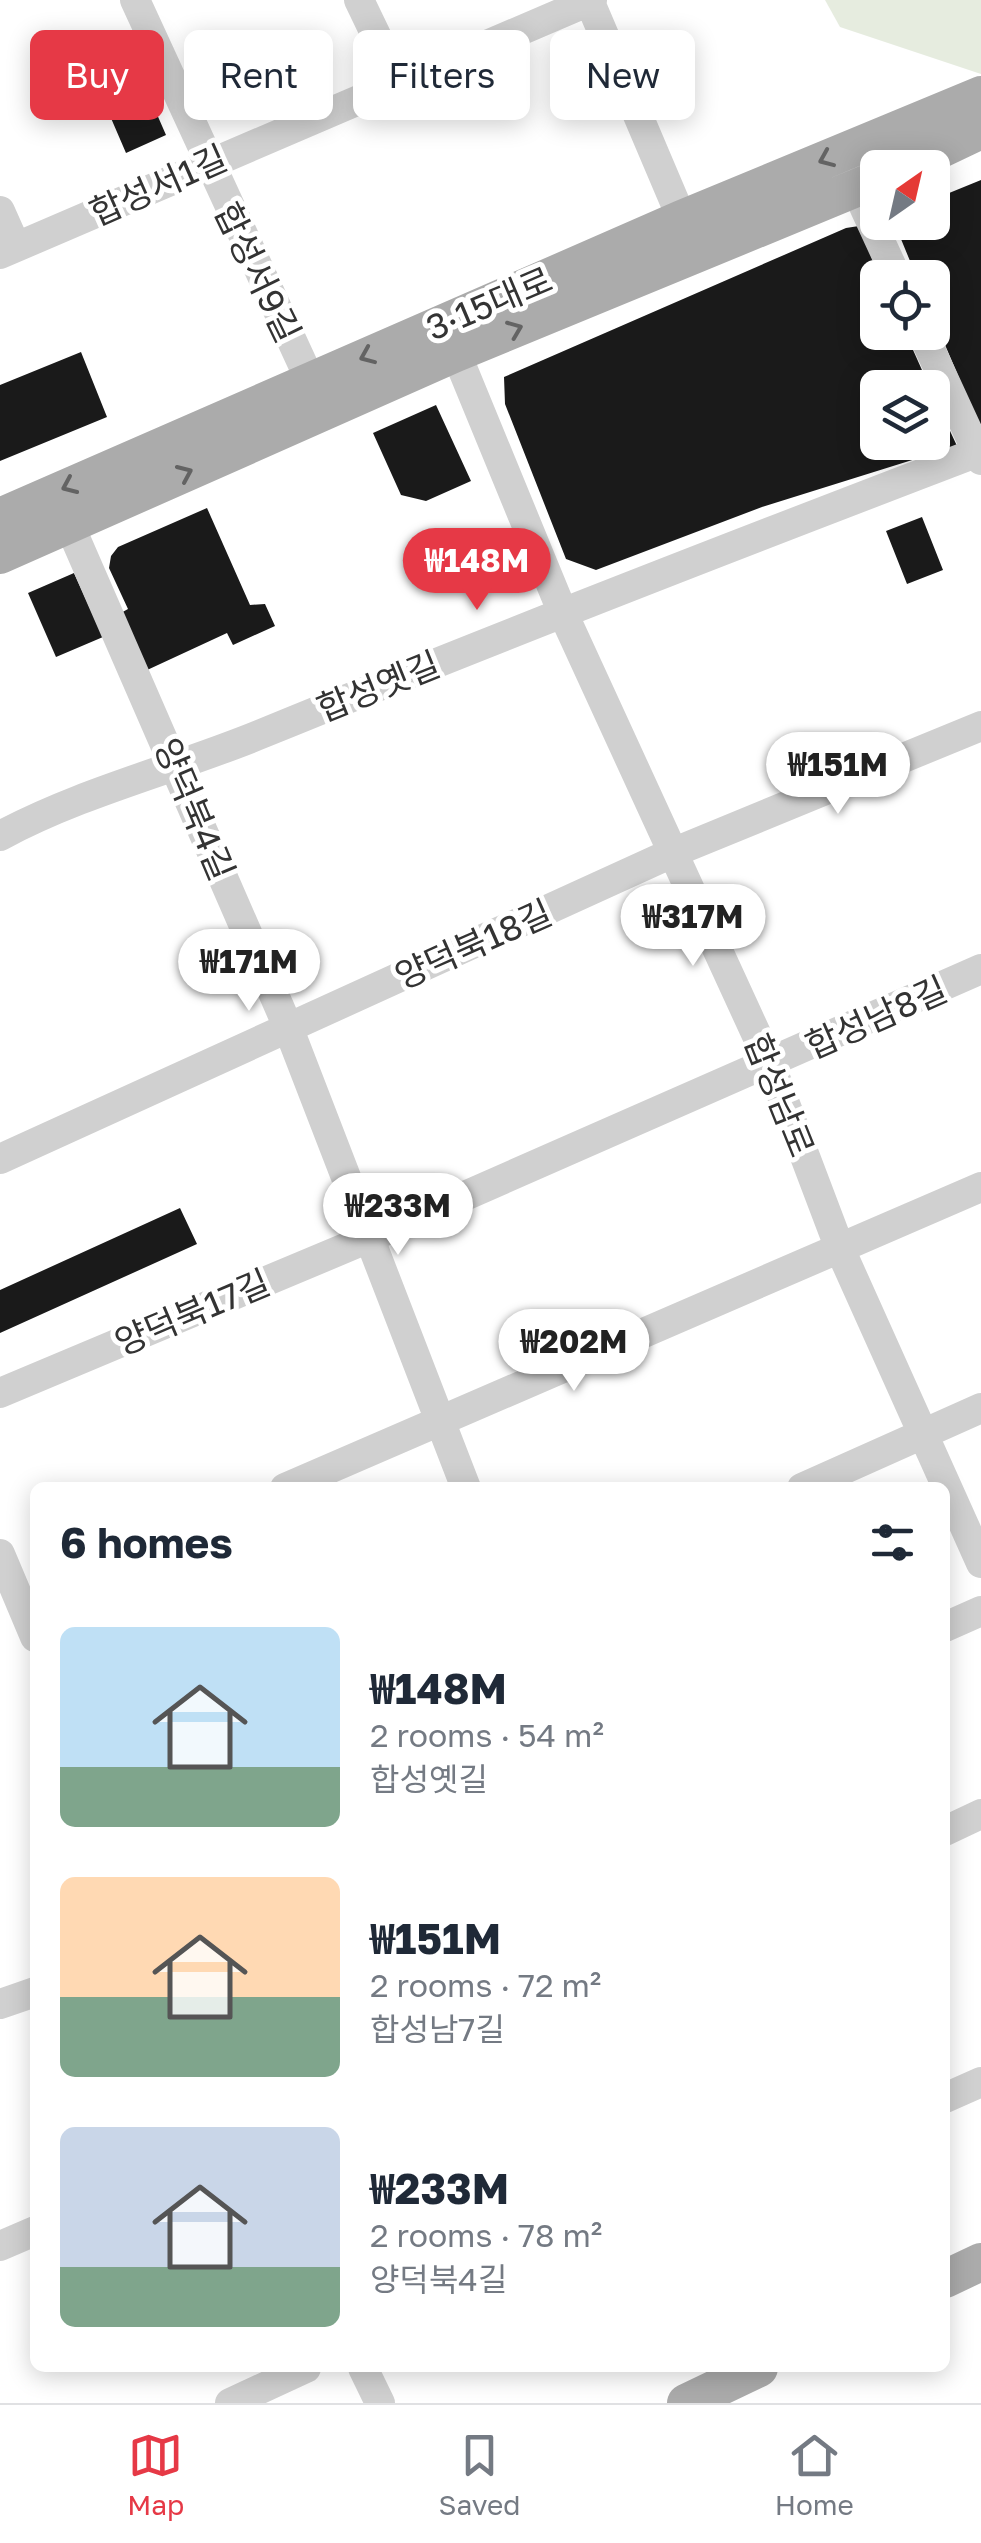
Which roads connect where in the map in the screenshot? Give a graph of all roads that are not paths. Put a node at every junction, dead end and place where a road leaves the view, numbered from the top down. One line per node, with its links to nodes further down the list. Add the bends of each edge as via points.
1 (134, 0): 10 (street, 합성서9길)
2 (359, 0): 4 (street)
3 (590, 0): 5 (street, 합성서1길); 13 (street)
4 (373, 30)
5 (519, 30)
6 (981, 94): 13 (main road, 3·15대로, one-way to 13)
7 (353, 100): 10 (street, 합성서1길)
8 (981, 130): 9 (main road)
9 (939, 150)
10 (206, 163): 14 (street, 합성서1길); 17 (street, 합성서9길)
11 (860, 187): 16 (main road, 3·15대로, one-way to 11)
12 (0, 212): 14 (street)
13 (682, 219): 17 (main road, 3·15대로, one-way to 17)
14 (8, 250)
15 (930, 350): 18 (street)
16 (456, 353): 20 (main road, 3·15대로, one-way to 16); 22 (street, 합성남로)
17 (310, 380): 19 (main road, 3·15대로, one-way to 19)
18 (980, 455): 22 (street, 합성옛길)
19 (0, 517)
20 (68, 524): 21 (main road, 3·15대로); 24 (street, 양덕북4길)
21 (0, 554)
22 (562, 611): 24 (street, 합성옛길); 26 (street, 합성남로)
23 (981, 726): 26 (street, 양덕북18길)
24 (178, 768): 25 (street, 합성옛길); 28 (street, 양덕북4길)
25 (0, 836)
26 (672, 854): 28 (street, 양덕북18길); 29 (street, 합성남로)
27 (981, 969): 29 (street, 합성남8길)
28 (288, 1027): 30 (street, 양덕북18길); 32 (street, 양덕북4길)
29 (770, 1064): 32 (street, 양덕북17길); 33 (street, 합성남로)
30 (0, 1159)
31 (981, 1187): 33 (street)
32 (369, 1238): 34 (street, 양덕북17길); 36 (street, 양덕북4길)
33 (840, 1249): 36 (street); 37 (street, 합성남로)
34 (0, 1393)
35 (981, 1408): 37 (street)
36 (438, 1419): 38 (street); 39 (street, 양덕북4길)
37 (925, 1433): 40 (street); 41 (street, 합성남로)
38 (298, 1482)
39 (464, 1482)
40 (815, 1482)
41 (946, 1482)
42 (950, 1491): 44 (street, 합성남로)
43 (0, 1554): 45 (street)
44 (981, 1563)
45 (19, 1606)
46 (981, 1611): 47 (street)
47 (950, 1624)
48 (981, 1814): 49 (street)
49 (950, 1829)
50 (981, 2082): 51 (street)
51 (950, 2096)
52 (30, 2233): 53 (street)
53 (0, 2246)
54 (981, 2262): 55 (main road)
55 (950, 2277)
56 (297, 2372): 59 (street)
57 (365, 2372): 60 (street)
58 (750, 2372): 61 (main road)
59 (230, 2403)
60 (380, 2403)
61 (686, 2403)

